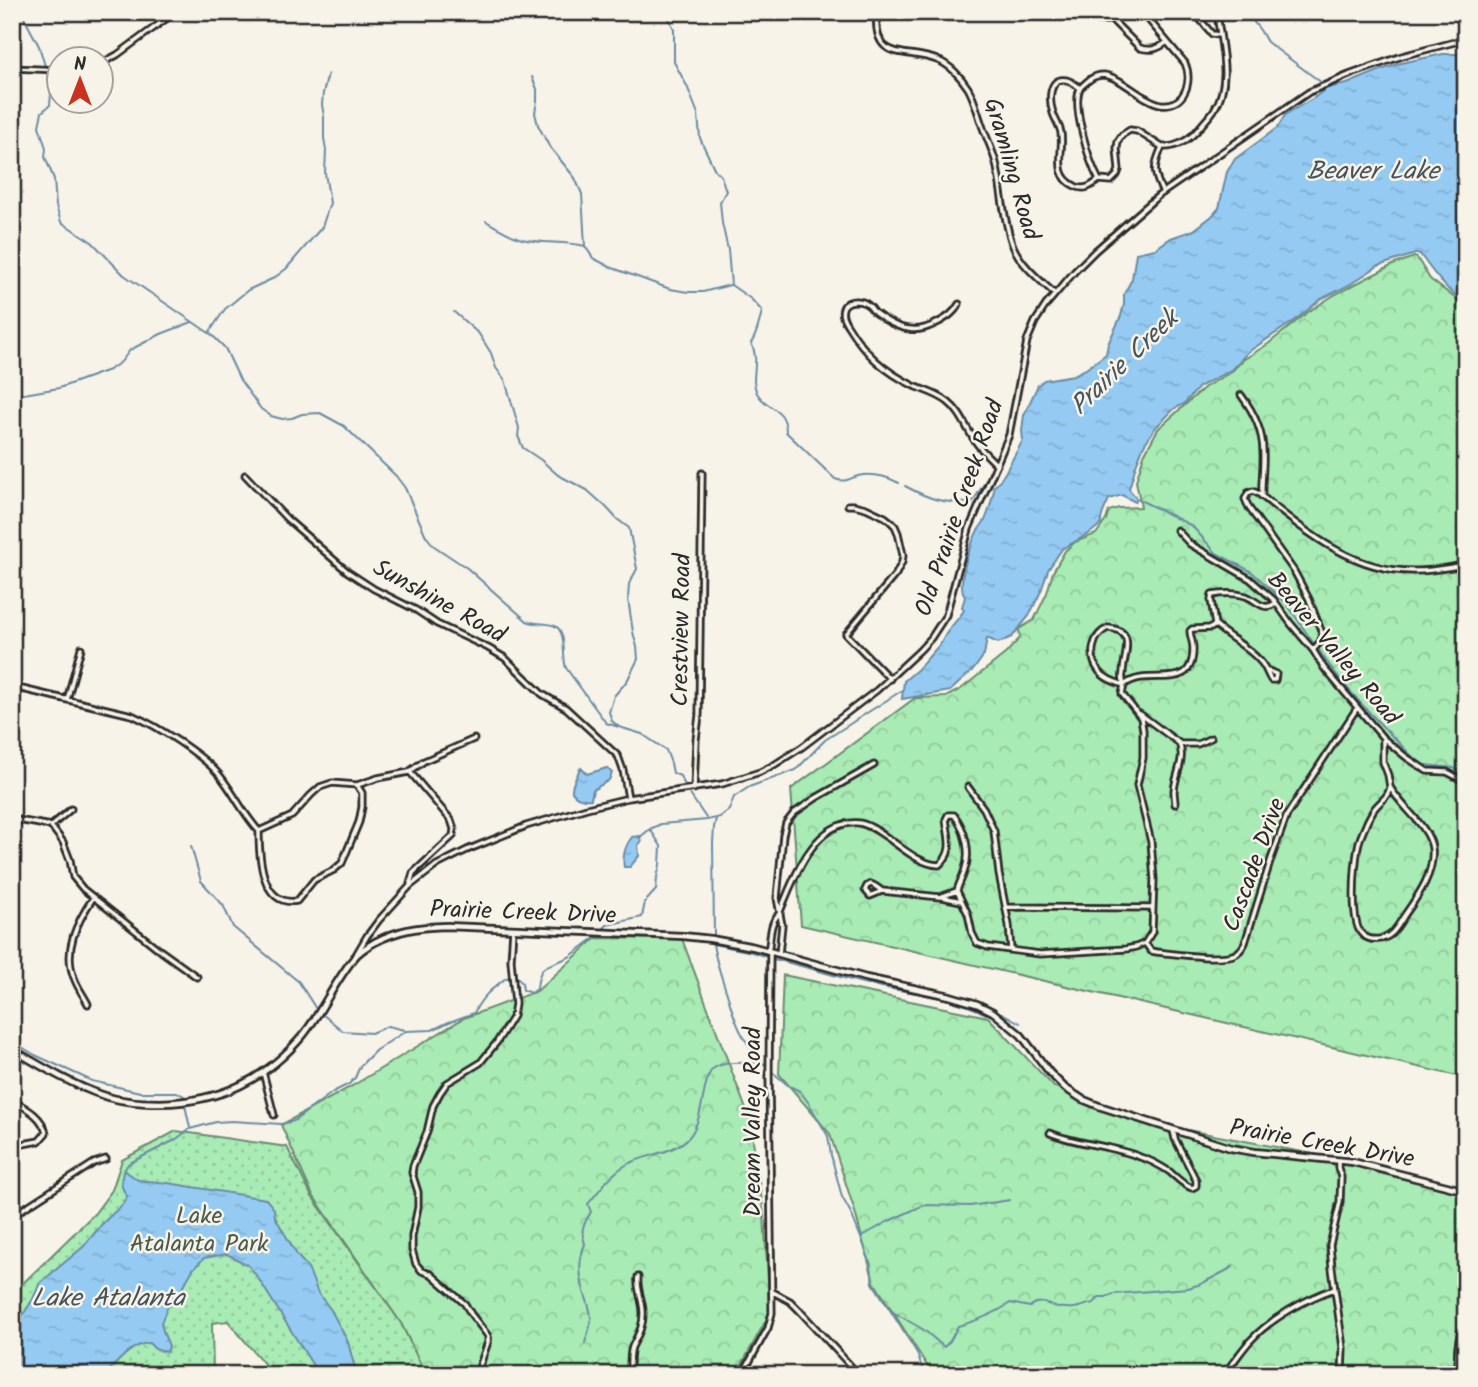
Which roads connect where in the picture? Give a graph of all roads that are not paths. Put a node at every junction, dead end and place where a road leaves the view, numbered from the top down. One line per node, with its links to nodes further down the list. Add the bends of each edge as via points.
1 (877, 12): 19 (street, Gramling Road, via 876,30 888,48 939,60 964,81 995,162 1013,247)
2 (1084, 12): 8 (street, via 1088,19)
3 (1104, 12): 8 (street)
4 (1142, 12): 11 (street)
5 (1194, 12): 9 (street, via 1212,34)
6 (1217, 12): 9 (street)
7 (170, 16): 12 (street)
8 (1112, 20): 11 (street, via 1140,48 1158,48)
9 (1219, 35): 16 (street, via 1224,72 1215,109 1195,133 1170,148)
10 (1466, 39): 18 (street, Old Prairie Creek Road, via 1402,56 1309,92)
11 (1167, 42): 15 (street, via 1189,72 1187,91 1180,99 1162,104 1151,101 1104,75)
12 (116, 55)
13 (12, 68): 14 (street)
14 (46, 69)
15 (1080, 88): 17 (street, via 1083,132); 17 (street, via 1068,80 1051,88 1061,134 1059,167 1065,179 1080,188)
16 (1162, 147): 17 (street, via 1130,130 1118,141 1116,176 1111,181); 18 (street, via 1154,169)
17 (1099, 180)
18 (1163, 193): 19 (street, Old Prairie Creek Road, via 1095,251)
19 (1055, 294): 22 (street, Old Prairie Creek Road, via 1027,341 1009,435)
20 (959, 304): 22 (street, via 947,318 919,330 895,325 859,302 846,304 842,314 871,358 948,402 976,444)
21 (1241, 395): 27 (street, via 1262,439)
22 (997, 465): 36 (street, Old Prairie Creek Road, via 969,529 946,615 931,638)
23 (1463, 471): 26 (street)
24 (702, 472): 52 (street, Crestview Road)
25 (244, 475): 53 (street, Sunshine Road, via 287,519 355,576 505,658 542,694 566,708 618,756)
26 (1466, 487)
27 (1262, 497): 30 (street, via 1312,536 1362,562 1417,571); 34 (street, via 1253,491 1245,499 1303,585 1322,633)
28 (848, 505): 36 (street, via 878,513 898,533 903,555 896,574 845,634)
29 (1177, 530): 31 (street, Beaver Valley Road, via 1190,544 1250,579)
30 (1466, 565)
31 (1276, 603): 32 (street, via 1263,607 1249,597 1212,595); 34 (street, Beaver Valley Road)
32 (1215, 625): 35 (street, via 1245,646); 37 (street, via 1190,631 1193,647 1189,669 1182,676 1131,679)
33 (81, 648): 39 (street)
34 (1313, 650): 40 (street, Beaver Valley Road)
35 (1266, 670)
36 (890, 679): 52 (street, Old Prairie Creek Road, via 774,765 741,779)
37 (1124, 685): 37 (street, via 1104,676 1094,662 1093,644 1108,628 1116,628 1128,643); 41 (street, via 1122,694)
38 (12, 689): 39 (street)
39 (67, 700): 58 (street, via 132,715 202,758)
40 (1357, 707): 43 (street, Beaver Valley Road); 69 (street, Cascade Drive, via 1287,815 1241,950 1206,956 1152,951)
41 (1138, 713): 45 (street); 66 (street, via 1143,758 1137,785 1151,842)
42 (1211, 738): 45 (street, via 1198,744)
43 (1383, 738): 48 (street, Beaver Valley Road, via 1427,771 1447,772); 51 (street)
44 (474, 739): 47 (street)
45 (1179, 743): 54 (street)
46 (874, 765): 67 (street, via 786,822)
47 (409, 772): 49 (street); 59 (street, via 454,829 453,836 413,873)
48 (1466, 782)
49 (357, 785): 58 (street, via 320,787 292,816); 58 (street, via 362,807 342,863 314,880 297,901 281,899 265,880)
50 (968, 787): 65 (street, via 994,831)
51 (1390, 788): 51 (street, via 1429,837 1432,861 1428,877 1391,935 1371,939 1357,927 1358,844)
52 (694, 789): 53 (street, Old Prairie Creek Road)
53 (628, 798): 59 (street, Old Prairie Creek Road, via 526,826 437,865)
54 (1175, 804)
55 (71, 809): 57 (street)
56 (12, 819): 57 (street)
57 (51, 826): 63 (street, via 63,842 73,877)
58 (259, 831)
59 (410, 886): 73 (street, Old Prairie Creek Road, via 366,936)
60 (882, 891): 60 (street, via 871,884 865,890 870,897); 62 (street)
61 (957, 891): 62 (street); 64 (street); 67 (street, via 968,858 964,833 954,815 946,819 950,847 947,859 939,865 918,859 874,828 845,824 830,830 807,854)
62 (940, 897): 64 (street)
63 (93, 898): 74 (street); 75 (street, via 80,917 70,951 74,979)
64 (961, 901): 70 (street, via 977,943)
65 (1006, 908): 66 (street); 70 (street)
66 (1153, 908): 69 (street, via 1152,932)
67 (779, 914): 71 (street, Dream Valley Road, via 772,925); 72 (street)
68 (513, 929): 71 (main road, Prairie Creek Drive, via 700,937); 73 (main road, Prairie Creek Drive, via 424,926 402,930); 91 (street, via 513,1016 480,1063 447,1083 440,1093 412,1171 418,1192 412,1236 416,1264 466,1304 488,1336)
69 (1145, 943): 70 (street, via 1126,949 1040,954)
70 (1011, 950)
71 (769, 952): 72 (main road, Prairie Creek Drive); 89 (street, Dream Valley Road)
72 (779, 954): 80 (main road, Prairie Creek Drive, via 977,1004 1021,1035 1065,1088 1099,1106)
73 (356, 955): 77 (main road, Prairie Creek Drive, via 306,1031)
74 (197, 977)
75 (88, 1004)
76 (12, 1049): 77 (main road, Prairie Creek Drive, via 80,1087 145,1103 204,1099)
77 (263, 1072): 79 (street)
78 (12, 1100): 82 (street, via 33,1113 46,1133 39,1141)
79 (274, 1115)
80 (1173, 1130): 81 (street, via 1196,1180 1192,1188 1134,1154); 84 (main road, Prairie Creek Drive, via 1231,1148)
81 (1050, 1133)
82 (12, 1146)
83 (106, 1159): 86 (street)
84 (1338, 1161): 85 (main road, Prairie Creek Drive); 88 (street, via 1340,1202 1330,1245)
85 (1466, 1191)
86 (12, 1216)
87 (638, 1277): 92 (street, via 643,1315)
88 (1334, 1289): 95 (street, via 1279,1316 1252,1339); 96 (street)
89 (773, 1292): 93 (street, Dream Valley Road, via 768,1328); 94 (street, via 790,1301)
90 (1466, 1320): 97 (street, via 1458,1341)
91 (479, 1375)
92 (629, 1375)
93 (742, 1375)
94 (859, 1375)
95 (1223, 1375)
96 (1342, 1375)
97 (1458, 1375)

